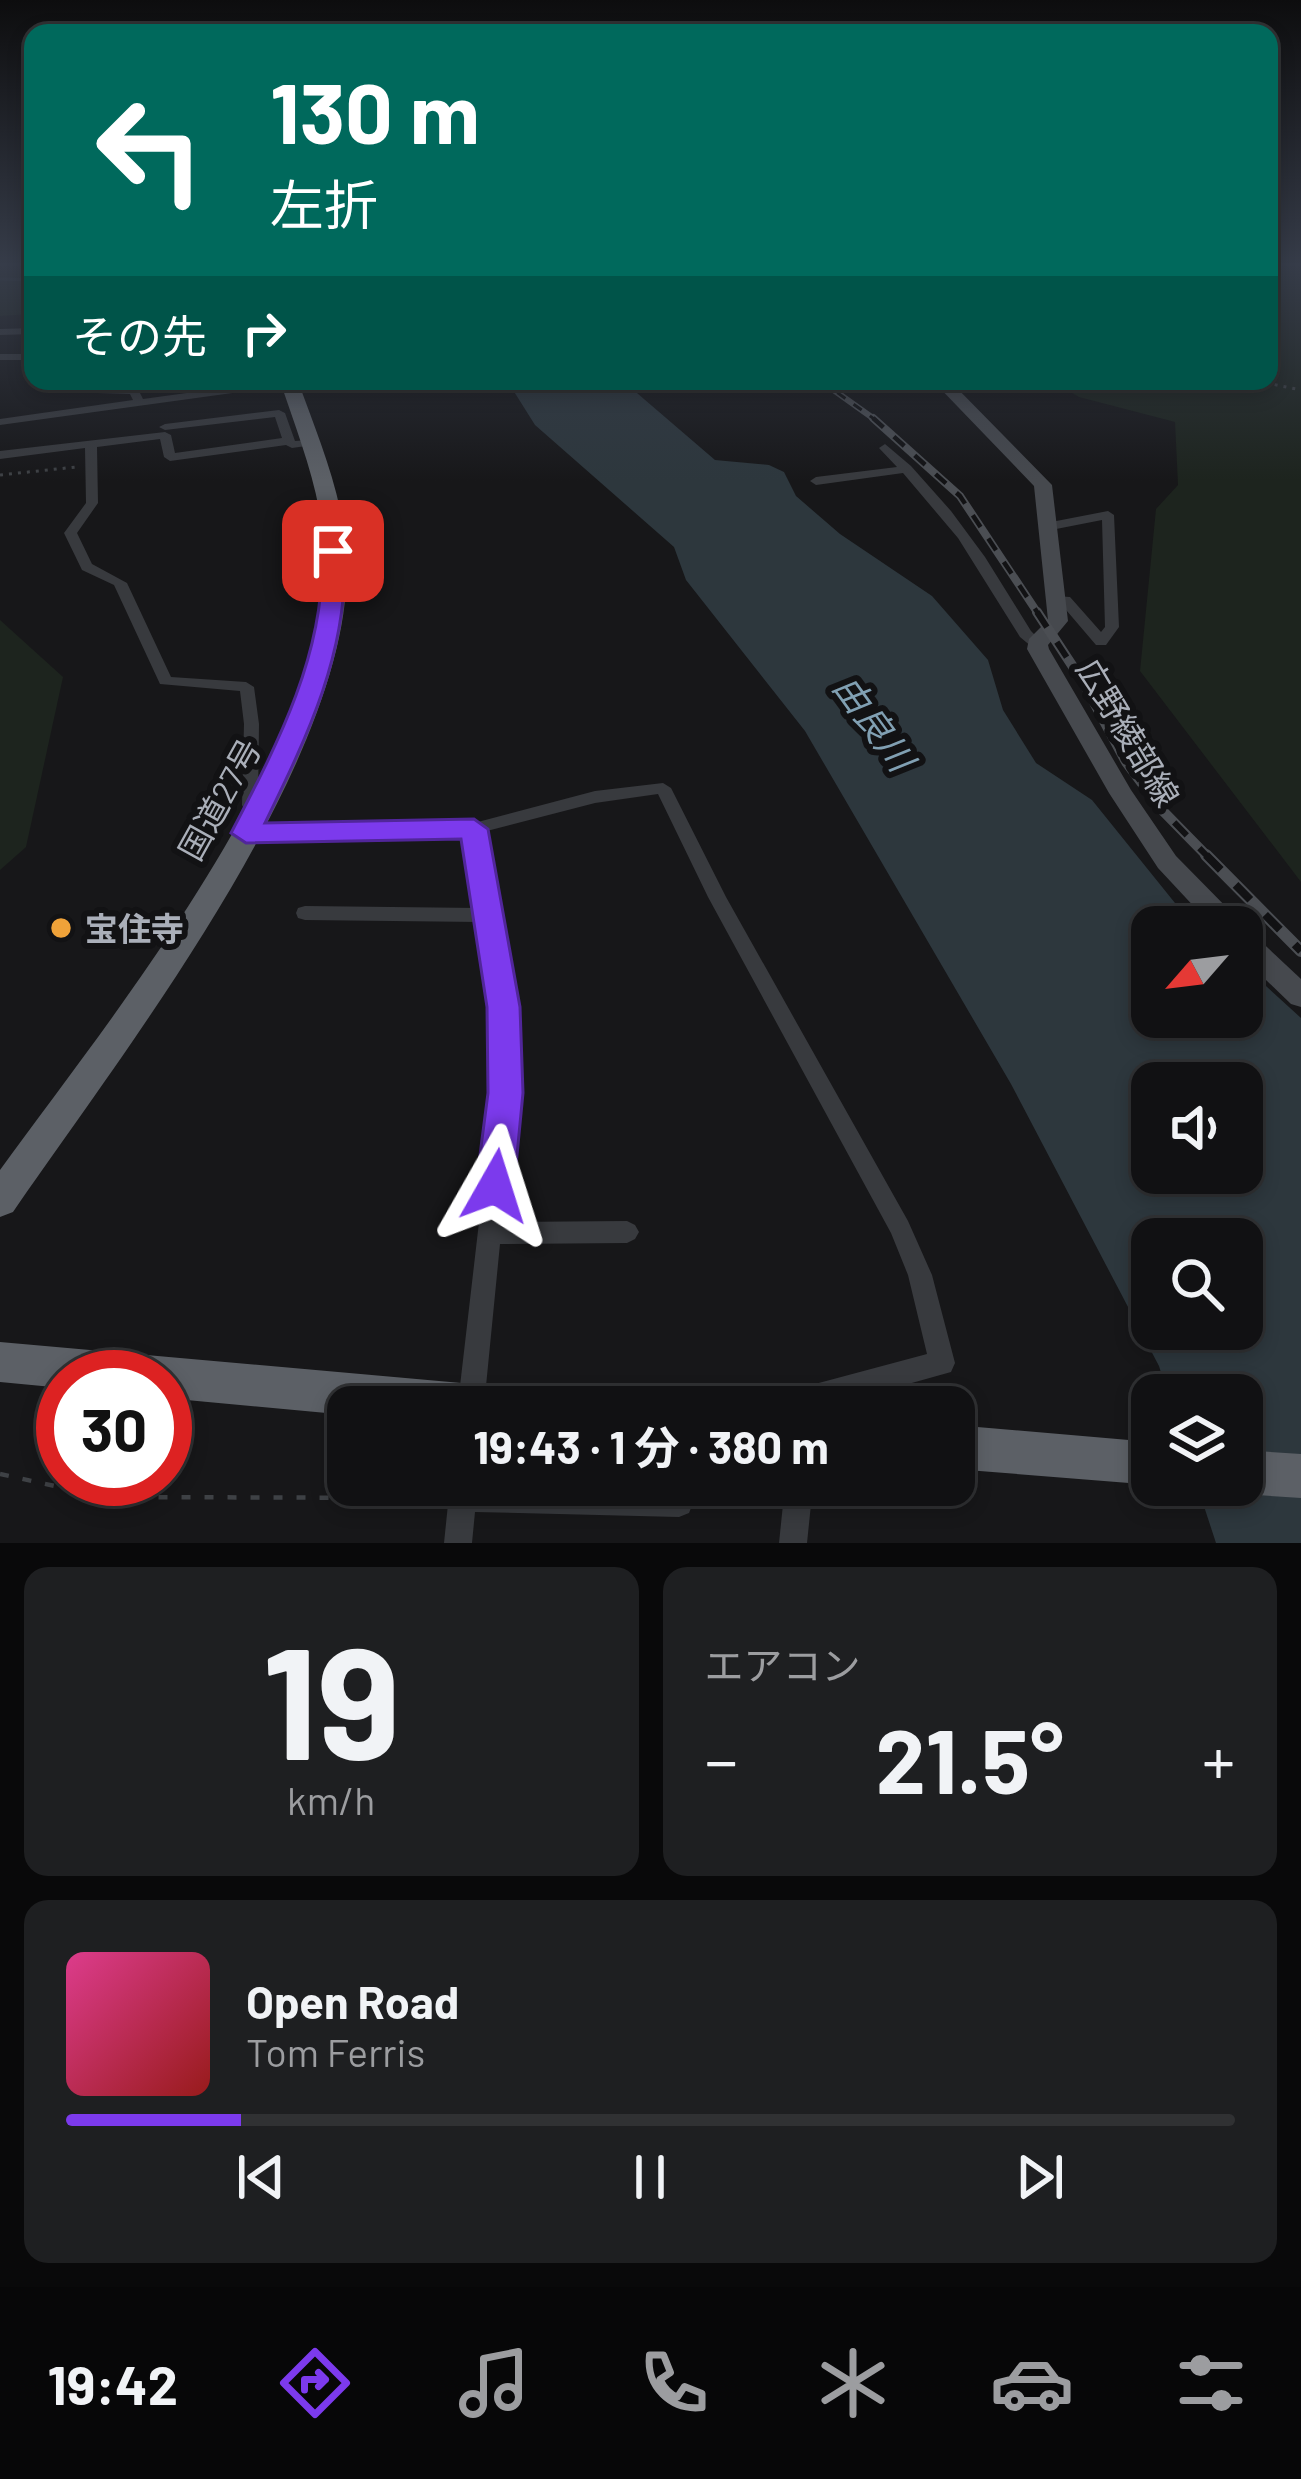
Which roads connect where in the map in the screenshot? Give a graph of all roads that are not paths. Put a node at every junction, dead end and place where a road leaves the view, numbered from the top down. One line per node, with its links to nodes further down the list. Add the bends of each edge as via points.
1 (97, 390): 6 (street, via 134,391)
2 (218, 390): 5 (street)
3 (290, 390): 9 (highway, 国道27号)
4 (950, 390): 15 (main road, 広野綾部線, via 1043,485)
5 (164, 396): 6 (street); 8 (street)
6 (138, 400): 7 (street)
7 (0, 422)
8 (165, 431): 9 (street, via 279,413); 9 (street, via 170,458); 10 (street)
9 (299, 442): 18 (highway, 国道27号, via 332,514 335,589 322,659)
10 (91, 445): 12 (street); 18 (street, via 92,503 70,533 87,567 119,583 165,681 246,687 254,700)
11 (885, 448): 13 (street)
12 (0, 455)
13 (907, 469): 14 (street); 17 (street, via 965,533)
14 (816, 481)
15 (1046, 527): 16 (main road, 広野綾部線); 16 (street, via 1108,514 1112,627 1101,642 1065,599)
16 (1054, 600): 17 (main road, 広野綾部線, via 1058,621)
17 (1037, 644): 20 (main road, 広野綾部線, via 1132,811)
18 (252, 820): 19 (street); 25 (highway, 国道27号)
19 (474, 829): 22 (street); 32 (street, via 663,788 920,1275 942,1363)
20 (1209, 906)
21 (305, 913): 22 (street)
22 (491, 915): 26 (street, via 505,1093)
23 (1263, 960): 24 (main road)
24 (1301, 996)
25 (0, 1200)
26 (490, 1232): 27 (street); 31 (street)
27 (627, 1232)
28 (0, 1362): 29 (highway)
29 (36, 1365)
30 (192, 1379): 33 (highway)
31 (484, 1386)
32 (856, 1386)
33 (327, 1387)
34 (975, 1450): 35 (highway)
35 (1131, 1462)
36 (1263, 1474): 37 (highway)
37 (1301, 1477)
38 (462, 1506): 40 (street)
39 (797, 1506): 41 (street)
40 (458, 1543)
41 (793, 1543)

